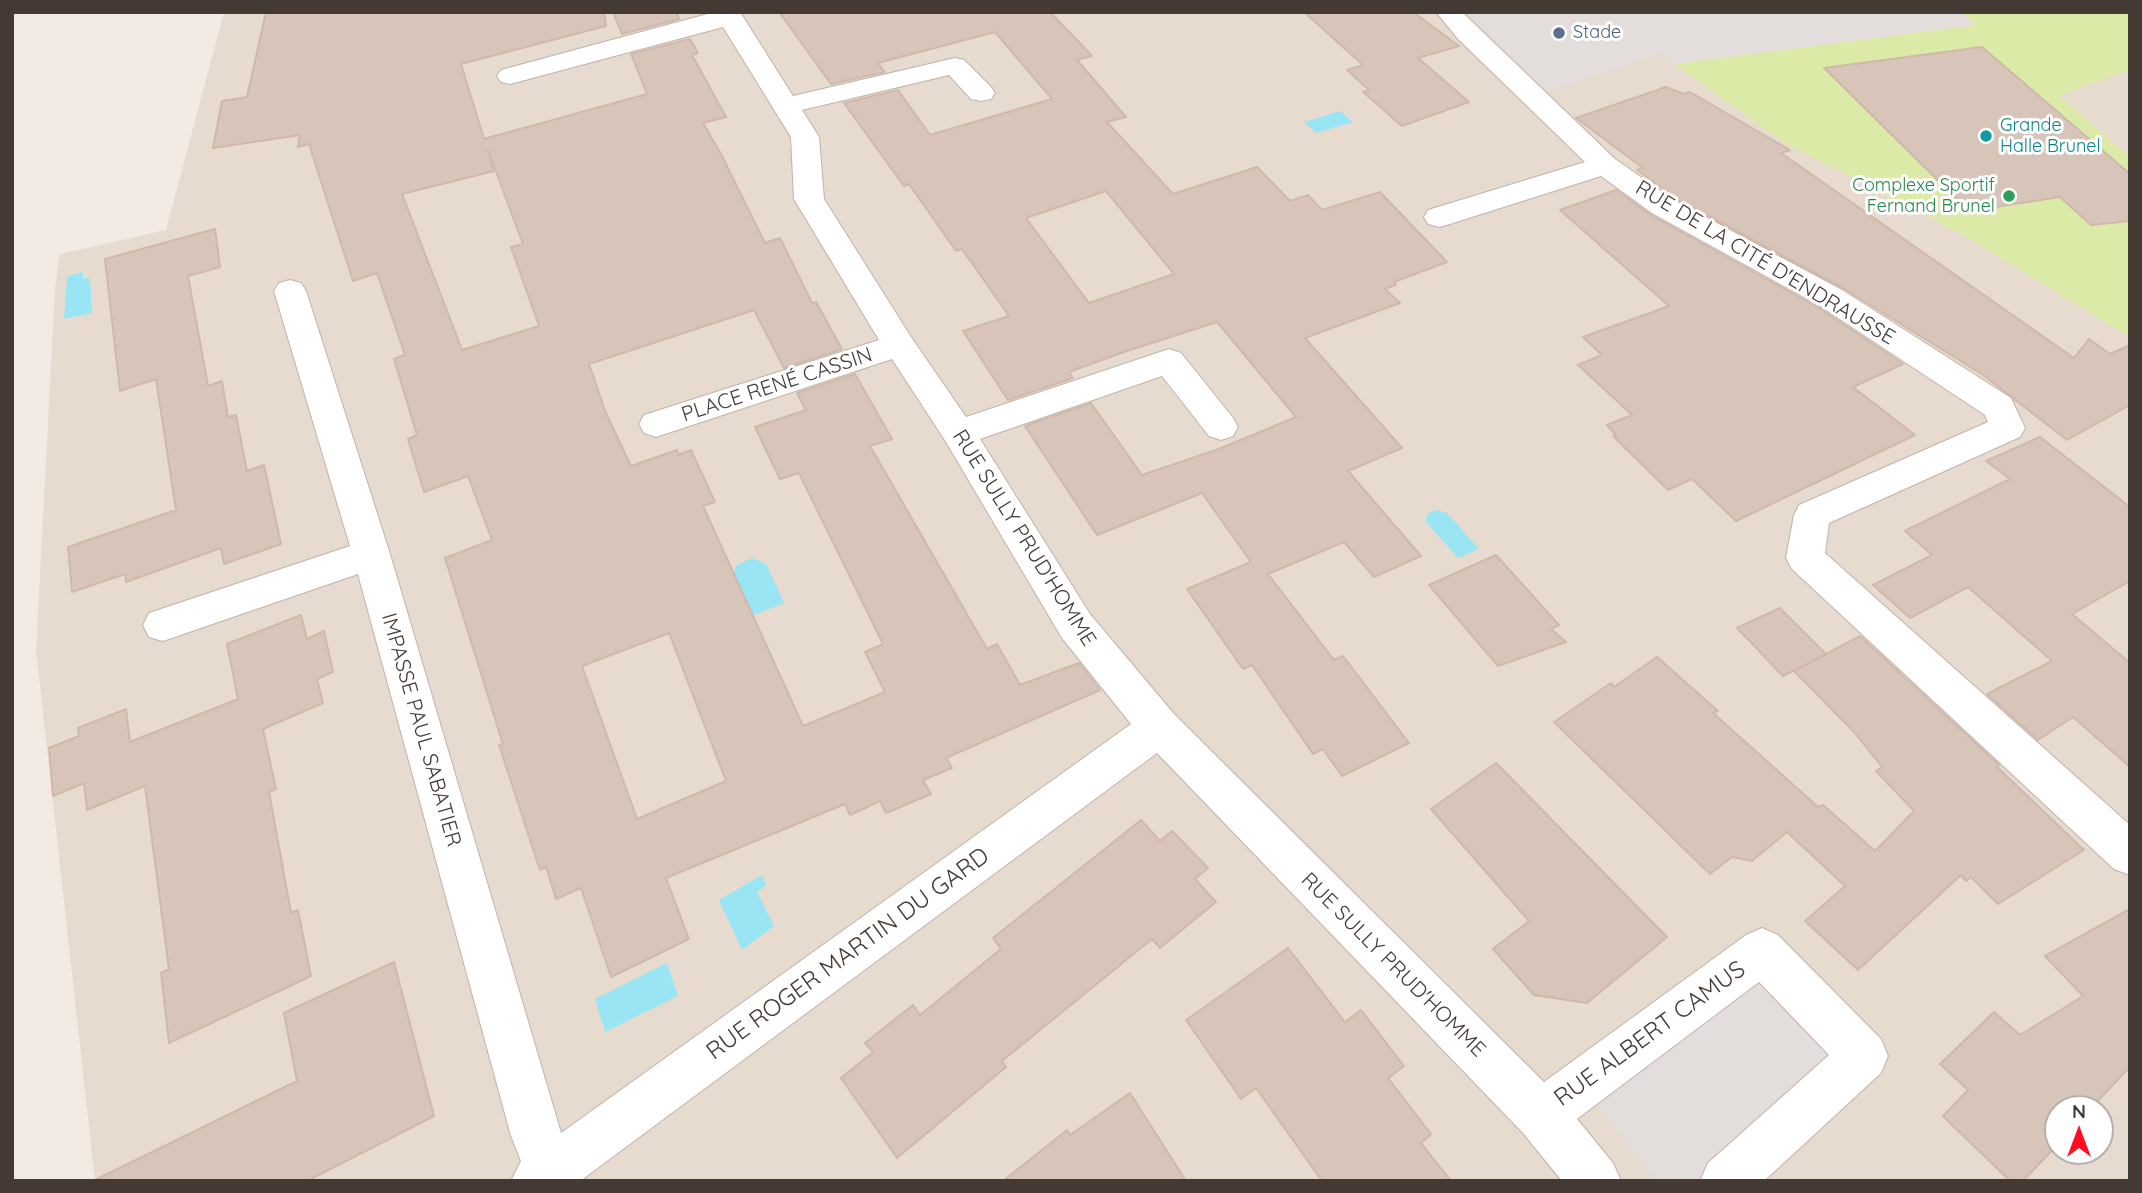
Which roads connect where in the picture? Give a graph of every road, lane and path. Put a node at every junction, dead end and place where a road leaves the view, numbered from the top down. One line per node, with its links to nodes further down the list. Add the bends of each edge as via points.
1 (1448, 12): 6 (street, RUE DE LA CITÉ D'ENDRAUSSE)
2 (729, 15): 3 (street); 5 (street, RUE SULLY PRUD'HOMME)
3 (510, 76)
4 (981, 93): 5 (street, via 955,66)
5 (785, 106): 9 (street, RUE SULLY PRUD'HOMME, via 805,137 809,200)
6 (1605, 165): 7 (street); 16 (street, RUE DE LA CITÉ D'ENDRAUSSE, via 1662,206 1831,298 1999,407 2008,428 1812,514 1805,558)
7 (1439, 217)
8 (290, 291): 13 (street, IMPASSE PAUL SABATIER)
9 (899, 345): 10 (street, PLACE RENÉ CASSIN); 12 (street, RUE SULLY PRUD'HOMME)
10 (656, 424)
11 (1221, 427): 12 (street, via 1169,361)
12 (958, 433): 15 (street, RUE SULLY PRUD'HOMME, via 1076,626)
13 (371, 554): 14 (street); 18 (street, IMPASSE PAUL SABATIER)
14 (163, 625)
15 (1159, 727): 17 (street, RUE SULLY PRUD'HOMME); 18 (street, RUE ROGER MARTIN DU GARD)
16 (2130, 854)
17 (1541, 1115): 19 (street, RUE SULLY PRUD'HOMME); 20 (street, RUE ALBERT CAMUS, via 1762,951 1864,1056)
18 (544, 1175)
19 (1595, 1181)
20 (1726, 1181)

